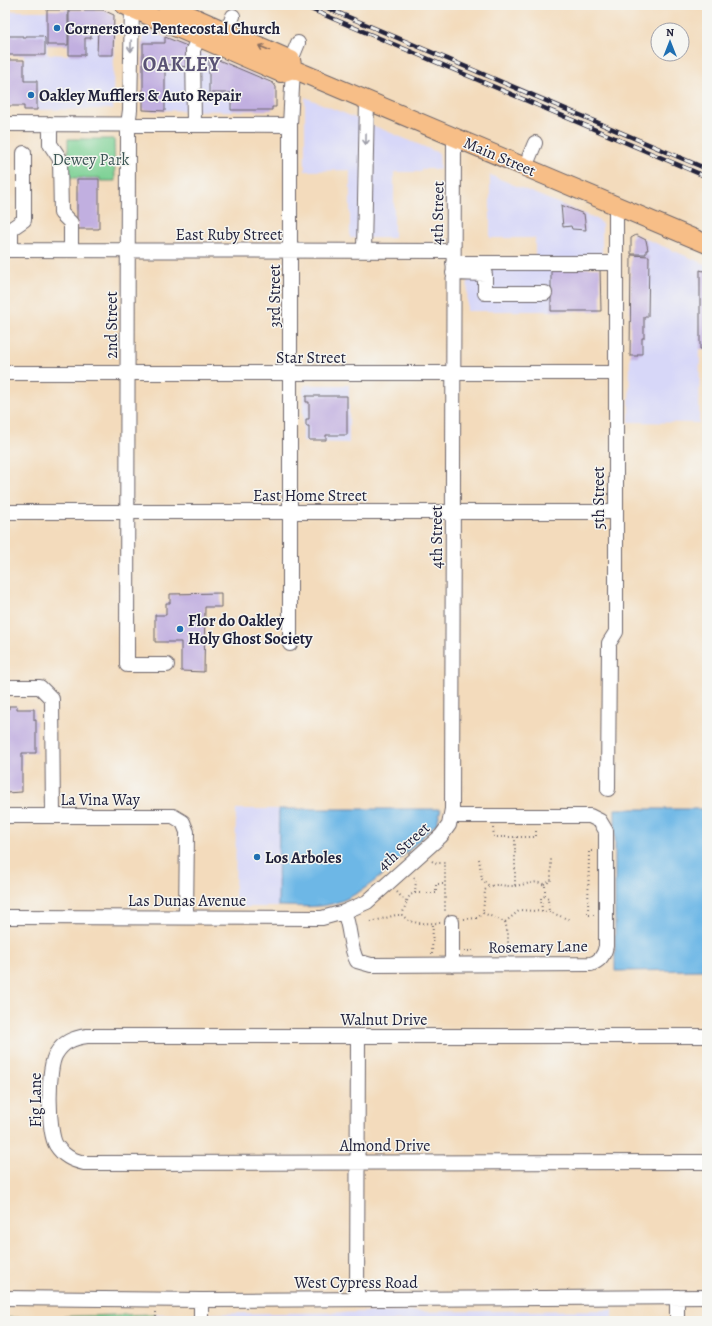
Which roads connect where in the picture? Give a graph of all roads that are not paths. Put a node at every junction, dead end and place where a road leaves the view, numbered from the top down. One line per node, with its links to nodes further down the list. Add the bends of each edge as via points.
1 (166, 5): 5 (main road, Main Street, one-way to 1, via 230,24)
2 (129, 6): 3 (main road, Main Street); 10 (street, 2nd Street, one-way to 10)
3 (199, 37): 5 (main road, Main Street, via 281,73); 9 (street, via 194,50)
4 (298, 43): 5 (street)
5 (292, 64): 6 (main road, Main Street); 11 (street, 3rd Street)
6 (366, 100): 12 (main road, Main Street); 21 (street, one-way to 21)
7 (5, 124): 8 (street)
8 (50, 124): 10 (street); 19 (street, via 50,144 60,159 61,213 71,223)
9 (194, 124): 10 (street); 11 (street)
10 (128, 125): 20 (street, 2nd Street)
11 (290, 125): 22 (street, 3rd Street)
12 (454, 137): 15 (main road, Main Street); 23 (street, 4th Street)
13 (534, 143): 15 (street)
14 (24, 153): 18 (street, via 24,220 11,229)
15 (525, 167): 16 (main road, Main Street)
16 (616, 205): 17 (main road, Main Street); 24 (street, 5th Street)
17 (707, 244)
18 (8, 249): 19 (street, East Ruby Street)
19 (71, 249): 20 (street, East Ruby Street)
20 (128, 250): 22 (street, East Ruby Street); 27 (street, 2nd Street)
21 (364, 250): 22 (street, East Ruby Street); 23 (street, East Ruby Street)
22 (290, 251): 28 (street, 3rd Street)
23 (453, 262): 24 (street); 25 (street, via 485,274 485,293); 29 (street, 4th Street)
24 (616, 263): 30 (street, 5th Street)
25 (545, 293)
26 (5, 373): 27 (street, Star Street)
27 (127, 373): 28 (street, Star Street); 32 (street, 2nd Street)
28 (291, 374): 29 (street, Star Street); 33 (street, 3rd Street)
29 (453, 374): 30 (street, Star Street); 34 (street, 4th Street)
30 (616, 374): 35 (street, 5th Street)
31 (5, 512): 32 (street, East Home Street)
32 (127, 512): 33 (street, East Home Street); 37 (street, 2nd Street, via 127,665)
33 (290, 512): 34 (street, East Home Street); 36 (street, 3rd Street)
34 (453, 512): 35 (street, East Home Street); 42 (street, 4th Street)
35 (615, 512): 39 (street, 5th Street, via 616,632 609,643)
36 (290, 644)
37 (167, 665)
38 (5, 687): 41 (street, via 40,687 52,699)
39 (608, 789)
40 (5, 816): 41 (street, La Vina Way)
41 (54, 816): 46 (street, La Vina Way, via 173,816 183,822 187,832)
42 (452, 816): 43 (street, 4th Street, via 442,836); 48 (street, Rosemary Lane, via 590,816 600,821 606,831 606,946 604,954 597,962)
43 (367, 902): 44 (street, Las Dunas Avenue)
44 (344, 912): 46 (street, Las Dunas Avenue, via 322,918); 48 (street, Rosemary Lane, via 349,924 353,954 357,961 372,965)
45 (5, 917): 46 (street, Las Dunas Avenue)
46 (186, 917)
47 (449, 920): 48 (street)
48 (452, 965)
49 (358, 1036): 50 (street, Walnut Drive); 51 (street, Walnut Drive, via 86,1036 74,1038); 53 (street)
50 (707, 1036)
51 (63, 1045): 52 (street, Fig Lane, via 55,1055 51,1070 51,1132 56,1145)
52 (65, 1156): 53 (street, Almond Drive, via 84,1163)
53 (358, 1162): 54 (street, Almond Drive); 58 (street)
54 (707, 1162)
55 (677, 1297): 56 (street, West Cypress Road); 58 (street, West Cypress Road); 61 (street)
56 (707, 1297)
57 (5, 1298): 59 (street, West Cypress Road)
58 (357, 1299): 59 (street, West Cypress Road)
59 (201, 1300): 60 (street)
60 (201, 1321)
61 (677, 1321)

